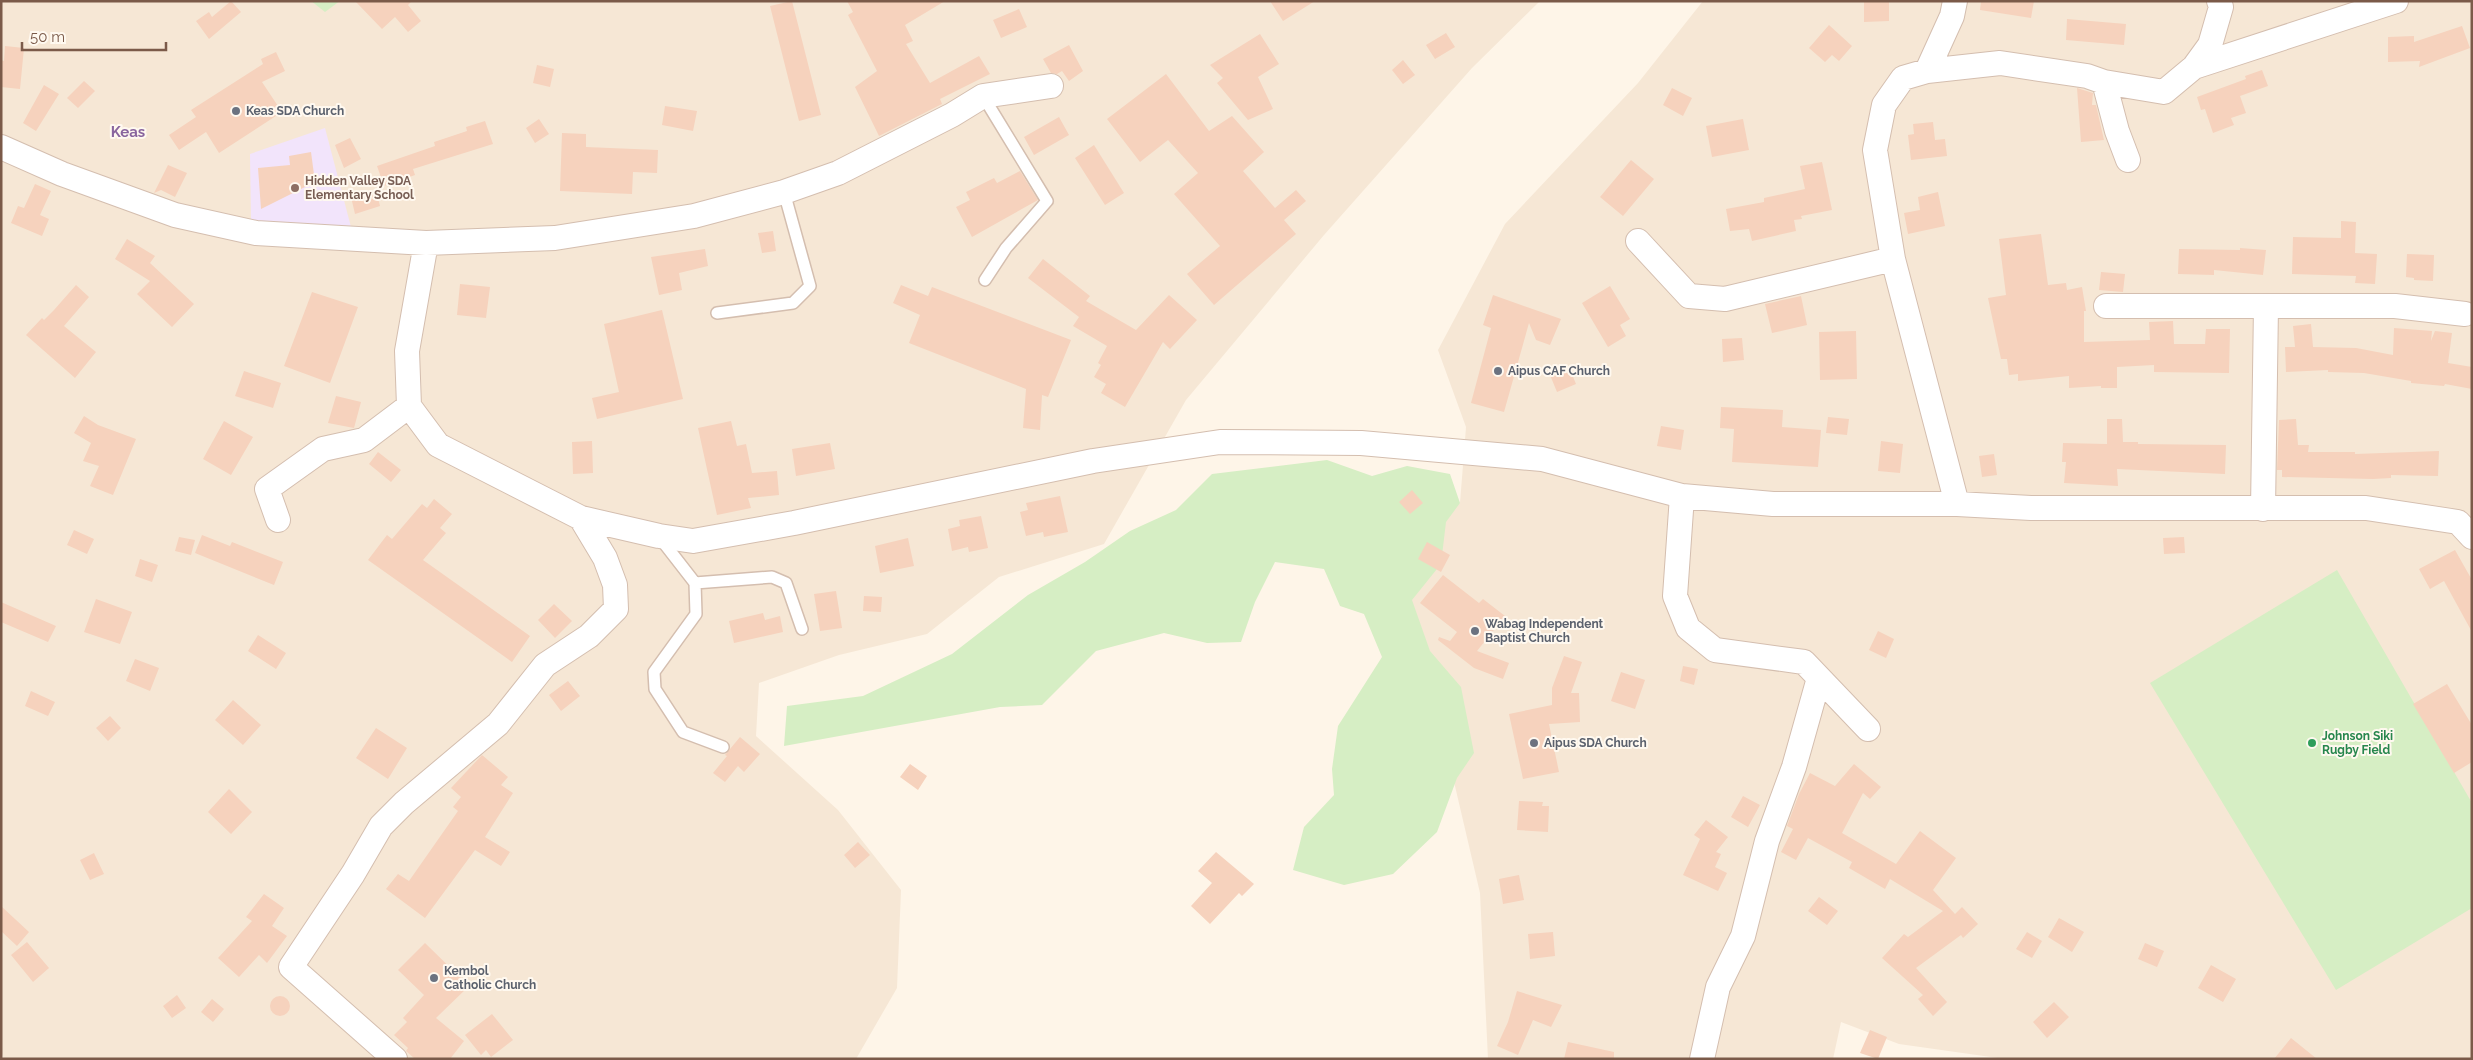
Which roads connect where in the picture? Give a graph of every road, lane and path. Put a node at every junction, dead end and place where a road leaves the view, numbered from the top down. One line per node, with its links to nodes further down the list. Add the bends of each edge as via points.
1 (1955, 1): 5 (street, via 1952,16)
2 (2219, 1): 4 (street, via 2221,7 2210,45)
3 (2396, 1): 4 (street)
4 (2194, 66): 6 (street, via 2164,92)
5 (1927, 71): 6 (street, via 2000,63 2087,76); 14 (street, via 1902,78 1884,105 1875,150)
6 (2104, 82): 10 (street, via 2116,131)
7 (1051, 86): 8 (street)
8 (983, 96): 11 (street, via 838,172); 15 (lane, via 1047,201 1006,248)
9 (1, 148): 13 (street, via 175,215 256,233)
10 (2128, 160)
11 (784, 192): 13 (street, via 694,216 555,238); 18 (lane, via 810,286 793,304)
12 (1638, 241): 14 (street, via 1690,296 1725,299)
13 (426, 243): 20 (street, via 407,351)
14 (1892, 259): 22 (street)
15 (985, 280)
16 (2106, 306): 17 (street)
17 (2266, 306): 19 (street, via 2395,306); 23 (street)
18 (717, 313)
19 (2465, 314)
20 (409, 406): 24 (street, via 438,445); 25 (street, via 364,440 323,448 267,489)
21 (1682, 496): 22 (street, via 1773,504); 26 (street, via 1542,459 1361,444 1220,442 1093,461 693,541); 30 (street, via 1675,596 1688,628 1715,650 1804,662)
22 (1957, 504): 23 (street, via 2031,508)
23 (2264, 509): 27 (street, via 2366,508 2458,522)
24 (581, 518): 26 (street); 33 (street, via 605,558 615,585 616,609 589,636 545,665 498,724 404,802 381,826 291,967)
25 (278, 520)
26 (659, 536): 28 (lane)
27 (2472, 537)
28 (695, 583): 29 (lane, via 772,577 786,583); 32 (lane, via 696,614 654,672 655,689 683,732)
29 (802, 629)
30 (1819, 678): 31 (street); 34 (street, via 1794,767 1767,841 1744,936 1718,987)
31 (1868, 729)
32 (723, 747)
33 (395, 1059)
34 (1702, 1059)

